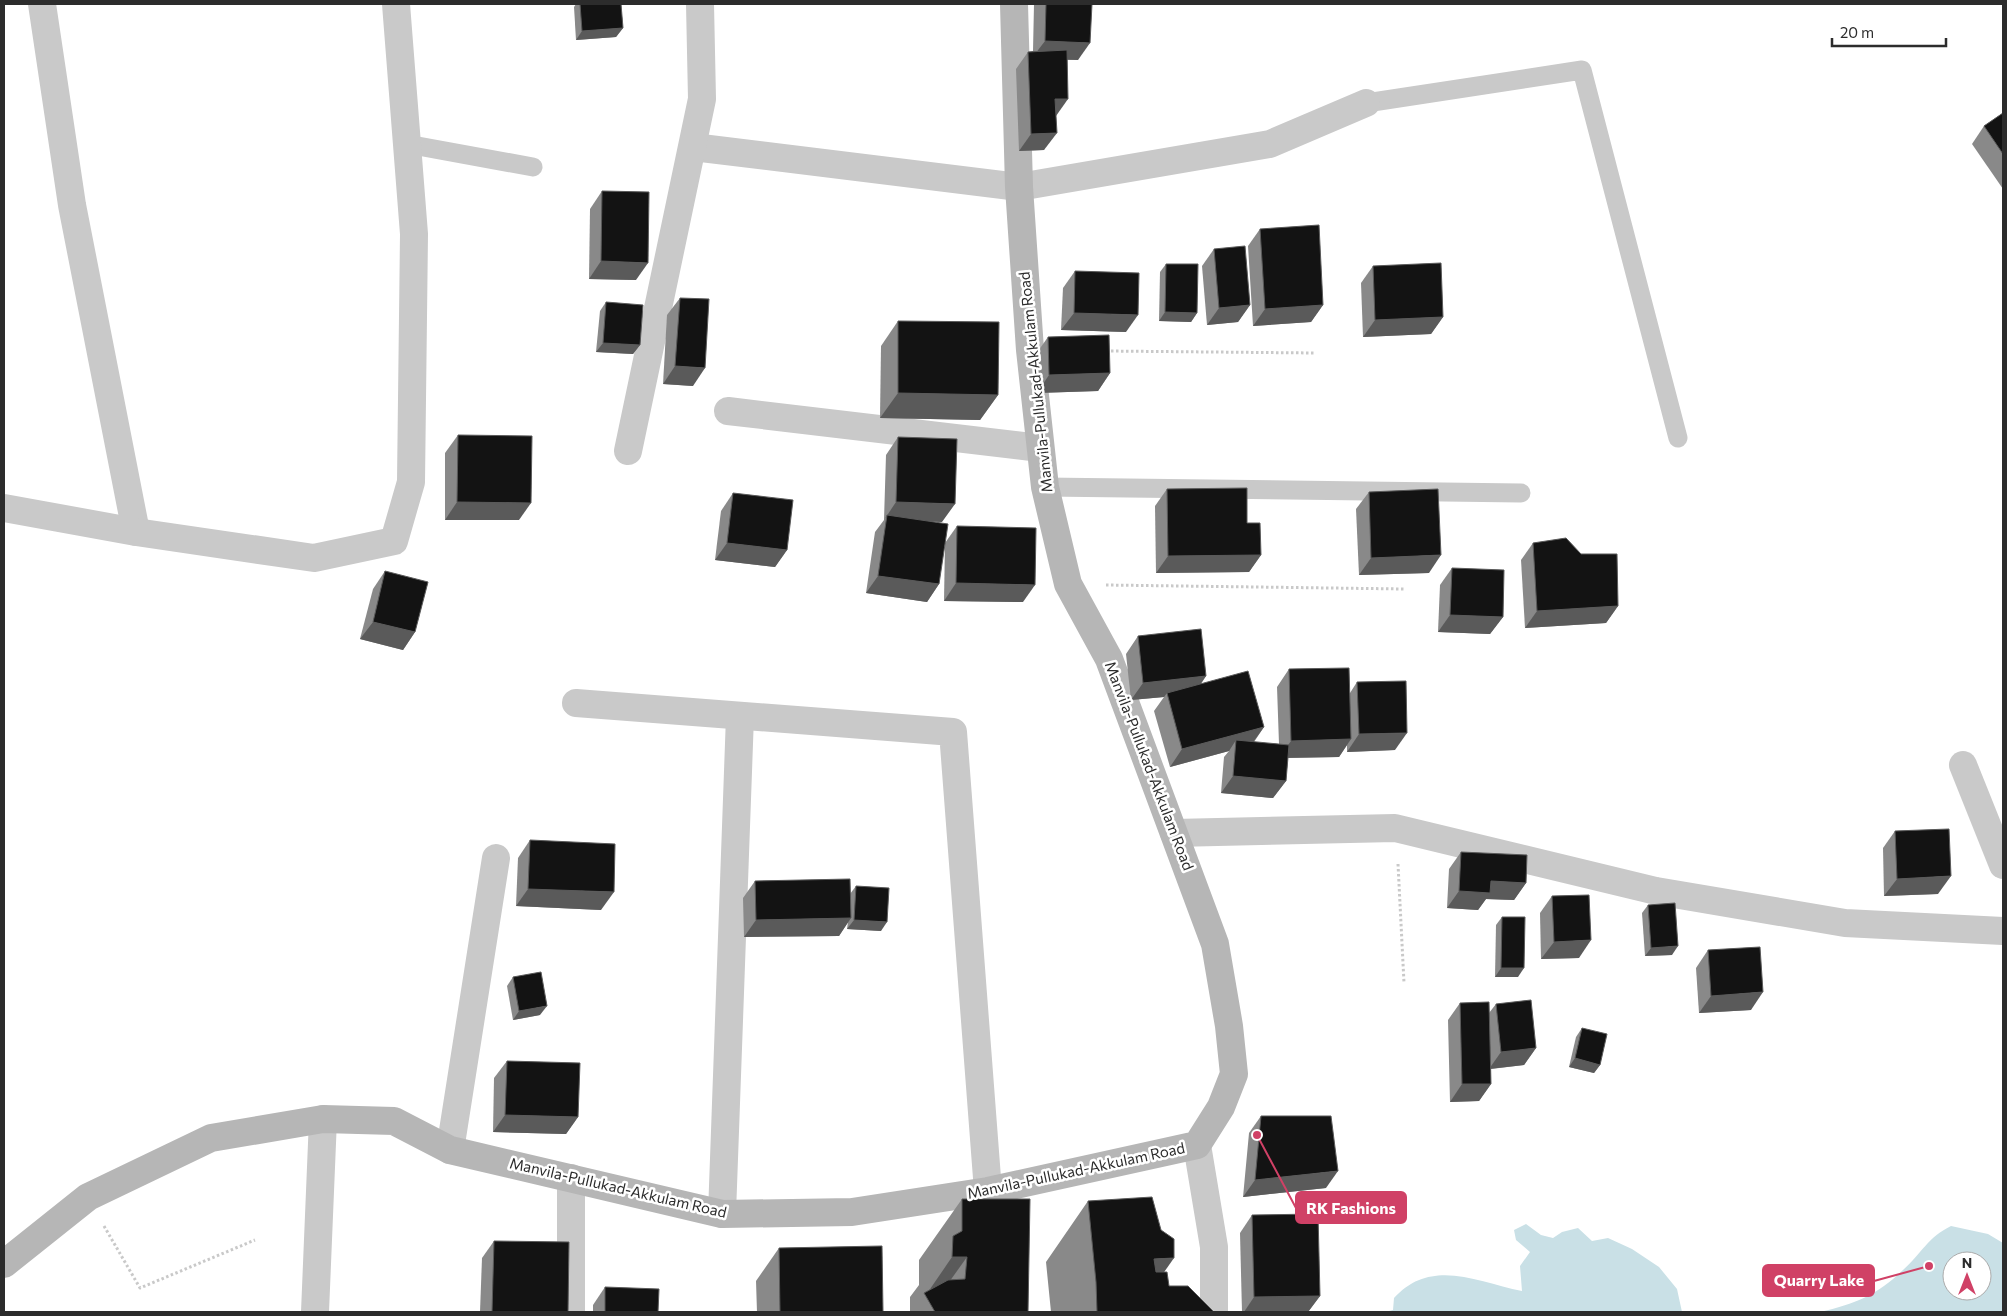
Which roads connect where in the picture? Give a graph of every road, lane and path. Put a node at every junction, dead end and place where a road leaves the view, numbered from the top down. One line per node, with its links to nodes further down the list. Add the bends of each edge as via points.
1 (42, 4): 19 (street, via 72,206)
2 (396, 4): 6 (street)
3 (700, 4): 7 (street, via 702,99)
4 (1014, 4): 9 (street, Manvila-Pullukad-Akkulam Road)
5 (1366, 103): 9 (street, via 1270,144); 13 (lane, via 1582,70)
6 (407, 144): 8 (lane); 19 (street, via 414,234 411,482 394,540 314,558)
7 (693, 147): 9 (street); 15 (street)
8 (533, 167)
9 (1019, 187): 14 (street, Manvila-Pullukad-Akkulam Road)
10 (1099, 351): 11 (path)
11 (1315, 353)
12 (728, 411): 14 (street)
13 (1678, 438)
14 (1040, 448): 16 (street, Manvila-Pullukad-Akkulam Road)
15 (628, 451)
16 (1045, 487): 17 (lane); 20 (street, Manvila-Pullukad-Akkulam Road)
17 (1521, 493)
18 (4, 508): 19 (street)
19 (136, 532)
20 (1068, 584): 21 (path); 26 (street, Manvila-Pullukad-Akkulam Road, via 1108,659)
21 (1405, 588)
22 (576, 703): 23 (street)
23 (740, 716): 35 (street, via 952,732); 37 (street)
24 (1963, 765): 28 (street)
25 (1396, 828): 26 (street); 29 (street, via 1656,891 1826,920); 30 (path)
26 (1174, 833): 32 (street, Manvila-Pullukad-Akkulam Road, via 1215,944 1234,1074 1220,1108)
27 (496, 858): 33 (street)
28 (2003, 866)
29 (2003, 930)
30 (1404, 983)
31 (323, 1119): 33 (street, Manvila-Pullukad-Akkulam Road, via 394,1121); 36 (street, Manvila-Pullukad-Akkulam Road, via 211,1138); 40 (street)
32 (1197, 1145): 35 (street, Manvila-Pullukad-Akkulam Road); 42 (street, via 1214,1246)
33 (450, 1150): 34 (street, Manvila-Pullukad-Akkulam Road)
34 (571, 1178): 37 (street, Manvila-Pullukad-Akkulam Road); 41 (street)
35 (988, 1191): 37 (street, Manvila-Pullukad-Akkulam Road, via 852,1212)
36 (88, 1197): 38 (path, via 140,1288); 39 (street, Manvila-Pullukad-Akkulam Road)
37 (722, 1214)
38 (255, 1240)
39 (4, 1264)
40 (315, 1312)
41 (571, 1312)
42 (1214, 1312)

